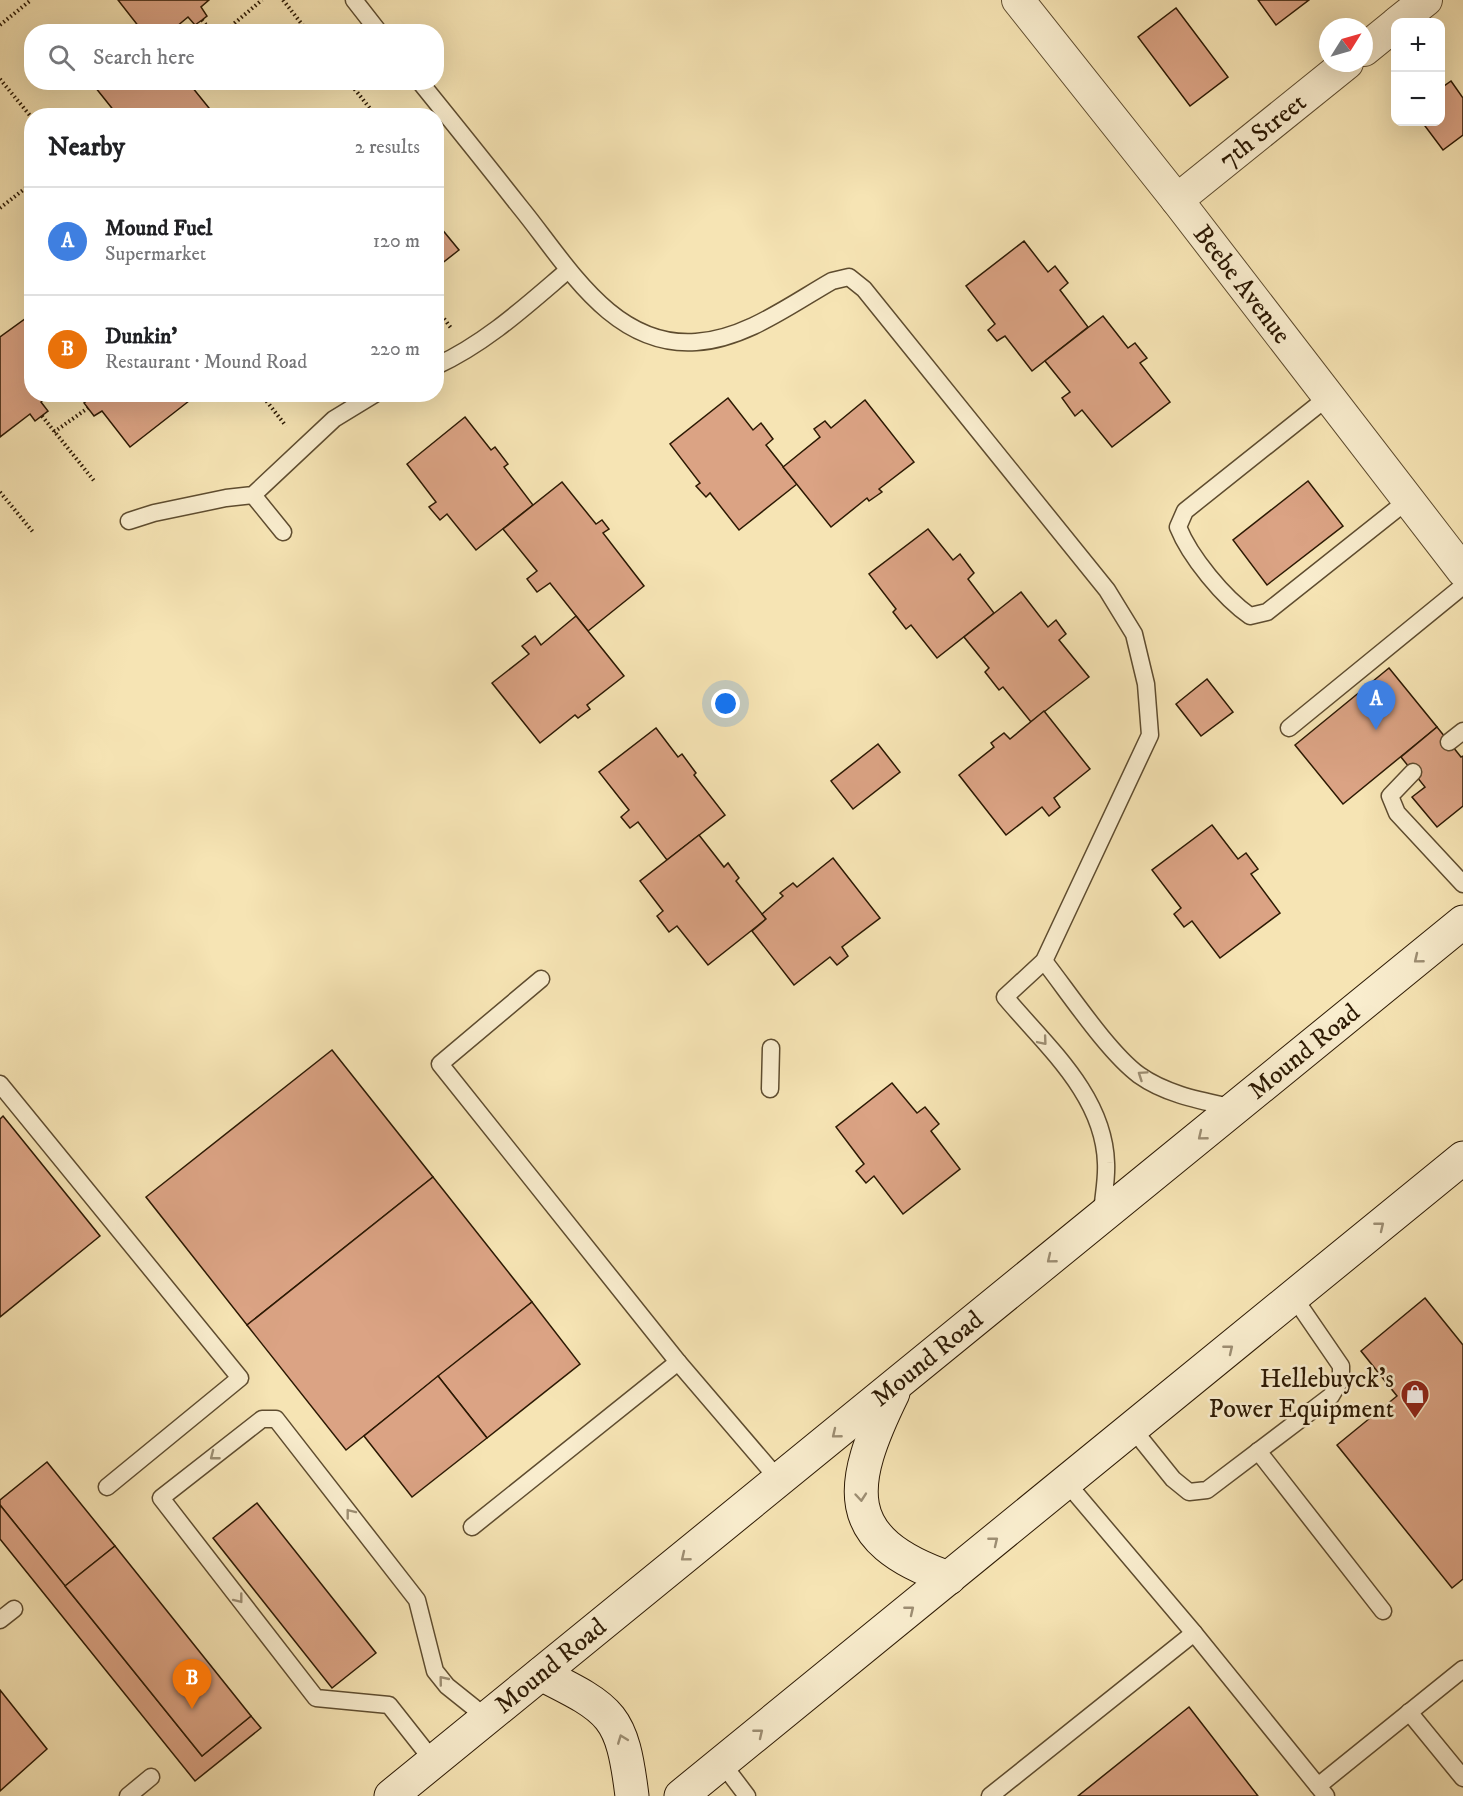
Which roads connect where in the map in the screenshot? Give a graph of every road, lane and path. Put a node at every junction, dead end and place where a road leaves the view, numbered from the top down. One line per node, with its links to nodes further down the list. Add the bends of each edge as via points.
1 (31, 0): 13 (path)
2 (262, 0): 10 (path)
3 (283, 0): 11 (path)
4 (354, 0): 12 (lane)
5 (1018, 0): 25 (street, Beebe Avenue)
6 (1426, 0): 7 (street)
7 (1403, 18)
8 (202, 20): 9 (path)
9 (205, 24)
10 (234, 24)
11 (302, 24)
12 (374, 24)
13 (0, 25)
14 (1391, 28): 15 (street)
15 (1373, 43)
16 (1336, 72): 25 (street, 7th Street)
17 (0, 79): 20 (path)
18 (355, 90): 21 (path)
19 (426, 90): 22 (lane)
20 (24, 108)
21 (370, 108)
22 (441, 108)
23 (444, 112): 27 (lane)
24 (24, 189): 26 (path)
25 (1177, 200): 31 (street, Beebe Avenue)
26 (0, 208)
27 (567, 271): 30 (lane, via 517,314 463,354); 52 (lane, via 626,324 658,339 696,342 733,335 832,281 849,277 864,289 1107,590 1134,634 1146,684 1150,735)
28 (444, 319): 29 (path)
29 (451, 328)
30 (444, 362)
31 (1328, 396): 41 (street, Beebe Avenue); 41 (lane, via 1185,511 1178,527 1185,543 1236,606 1251,616 1267,612)
32 (267, 402): 36 (path)
33 (362, 402): 40 (lane, via 334,419)
34 (88, 408): 37 (path)
35 (42, 416): 37 (path)
36 (286, 426)
37 (54, 432): 38 (path)
38 (95, 482)
39 (0, 492): 43 (path)
40 (253, 495): 42 (lane); 44 (lane)
41 (1408, 500): 45 (street, Beebe Avenue)
42 (129, 521)
43 (33, 532)
44 (283, 532)
45 (1463, 574): 46 (lane)
46 (1289, 728)
47 (1463, 731): 48 (lane)
48 (1449, 742)
49 (1413, 772): 50 (lane, via 1390,796 1397,813)
50 (1463, 885)
51 (1463, 922): 57 (main road, Mound Road, one-way to 57)
52 (1044, 961): 57 (lane, one-way to 52, via 1184,1096 1140,1076); 59 (lane, one-way to 59, via 1005,997 1084,1091 1096,1113 1106,1163)
53 (541, 979): 61 (lane, via 440,1064)
54 (771, 1048): 56 (lane)
55 (0, 1084): 67 (lane, via 240,1378)
56 (770, 1089)
57 (1236, 1108): 59 (main road, Mound Road, one-way to 59)
58 (1463, 1158): 60 (main road, one-way to 58)
59 (1102, 1218): 62 (main road, Mound Road, one-way to 62)
60 (1293, 1296): 63 (main road, one-way to 60); 64 (lane, via 1332,1349 1341,1366 1341,1379 1331,1396)
61 (678, 1362): 65 (lane); 68 (lane)
62 (898, 1384): 65 (main road, Mound Road, one-way to 65); 69 (main road, one-way to 69, via 873,1434 860,1479 860,1502 879,1539 896,1554)
63 (1132, 1428): 64 (lane, via 1173,1479 1189,1492 1207,1490); 66 (main road)
64 (1258, 1451): 71 (lane)
65 (779, 1480): 75 (main road, Mound Road, one-way to 75)
66 (1065, 1482): 69 (main road, one-way to 66); 73 (lane)
67 (107, 1487)
68 (472, 1527)
69 (949, 1578): 79 (main road, one-way to 69)
70 (14, 1609): 72 (lane)
71 (1383, 1611)
72 (0, 1620)
73 (1194, 1633): 82 (lane); 88 (lane)
74 (1463, 1669): 76 (lane)
75 (541, 1674): 77 (main road, Mound Road); 85 (main road, one-way to 75, via 623,1738 612,1719 597,1704)
76 (1409, 1712): 81 (lane); 82 (lane)
77 (487, 1718): 78 (main road, Mound Road); 78 (lane, one-way to 78, via 447,1686 435,1671 417,1600 276,1419 262,1419 161,1498 316,1698 389,1705)
78 (434, 1762): 84 (main road, Mound Road)
79 (722, 1763): 86 (main road); 87 (lane)
80 (151, 1777): 83 (lane)
81 (1463, 1778)
82 (1322, 1791)
83 (128, 1796)
84 (391, 1796)
85 (632, 1796)
86 (681, 1796)
87 (747, 1796)
88 (990, 1796)

